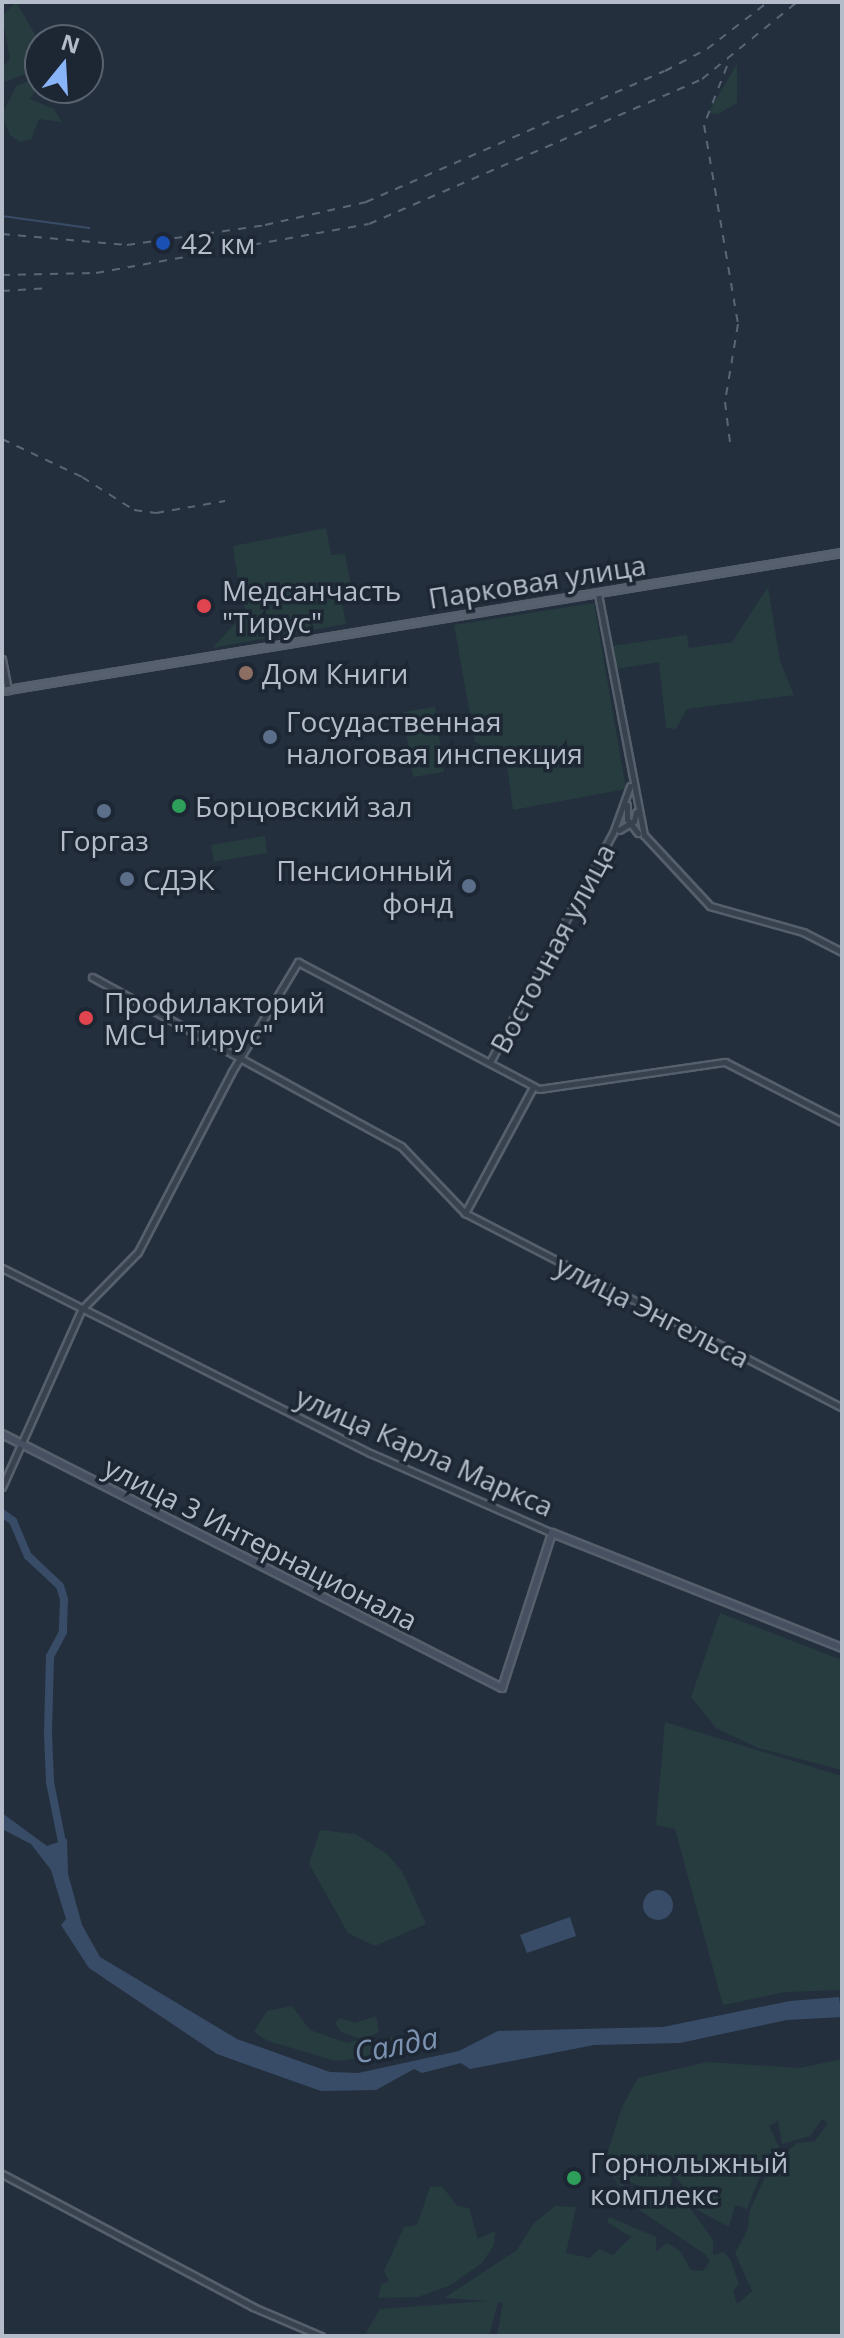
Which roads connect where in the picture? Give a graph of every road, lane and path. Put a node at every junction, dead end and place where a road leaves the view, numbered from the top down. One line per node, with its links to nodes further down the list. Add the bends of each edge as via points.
1 (842, 553): 2 (main road, Парковая улица)
2 (598, 594): 4 (main road, Парковая улица); 5 (street, Восточная улица)
3 (2, 659): 4 (street)
4 (5, 690)
5 (631, 780): 6 (street); 8 (street, Восточная улица)
6 (628, 796): 7 (street); 9 (street, Восточная улица)
7 (626, 815): 8 (street); 9 (street); 10 (street)
8 (638, 818): 10 (street); 12 (street, Восточная улица)
9 (616, 822): 11 (street, Восточная улица)
10 (630, 824): 11 (street); 12 (street)
11 (616, 831): 12 (street); 16 (street, Восточная улица)
12 (641, 834): 13 (street, Восточная улица, via 697,896 727,913 803,932)
13 (842, 952)
14 (92, 977): 15 (street, улица Энгельса)
15 (240, 1057): 16 (street, via 298,962); 19 (street, улица Энгельса, via 401,1146); 21 (street, via 138,1252)
16 (490, 1062): 17 (street)
17 (533, 1087): 18 (street, via 725,1062); 19 (street)
18 (842, 1122)
19 (465, 1213): 22 (street, улица Энгельса)
20 (2, 1268): 21 (street, улица Карла Маркса)
21 (81, 1310): 24 (street); 26 (street, улица Карла Маркса, via 370,1453)
22 (842, 1408)
23 (2, 1434): 24 (main road, улица 3 Интернационала)
24 (18, 1443): 25 (street); 26 (main road, улица 3 Интернационала, via 502,1688)
25 (3, 1485)
26 (552, 1533): 27 (main road, улица Карла Маркса)
27 (842, 1648)
28 (2, 2174): 29 (street)
29 (321, 2336)

